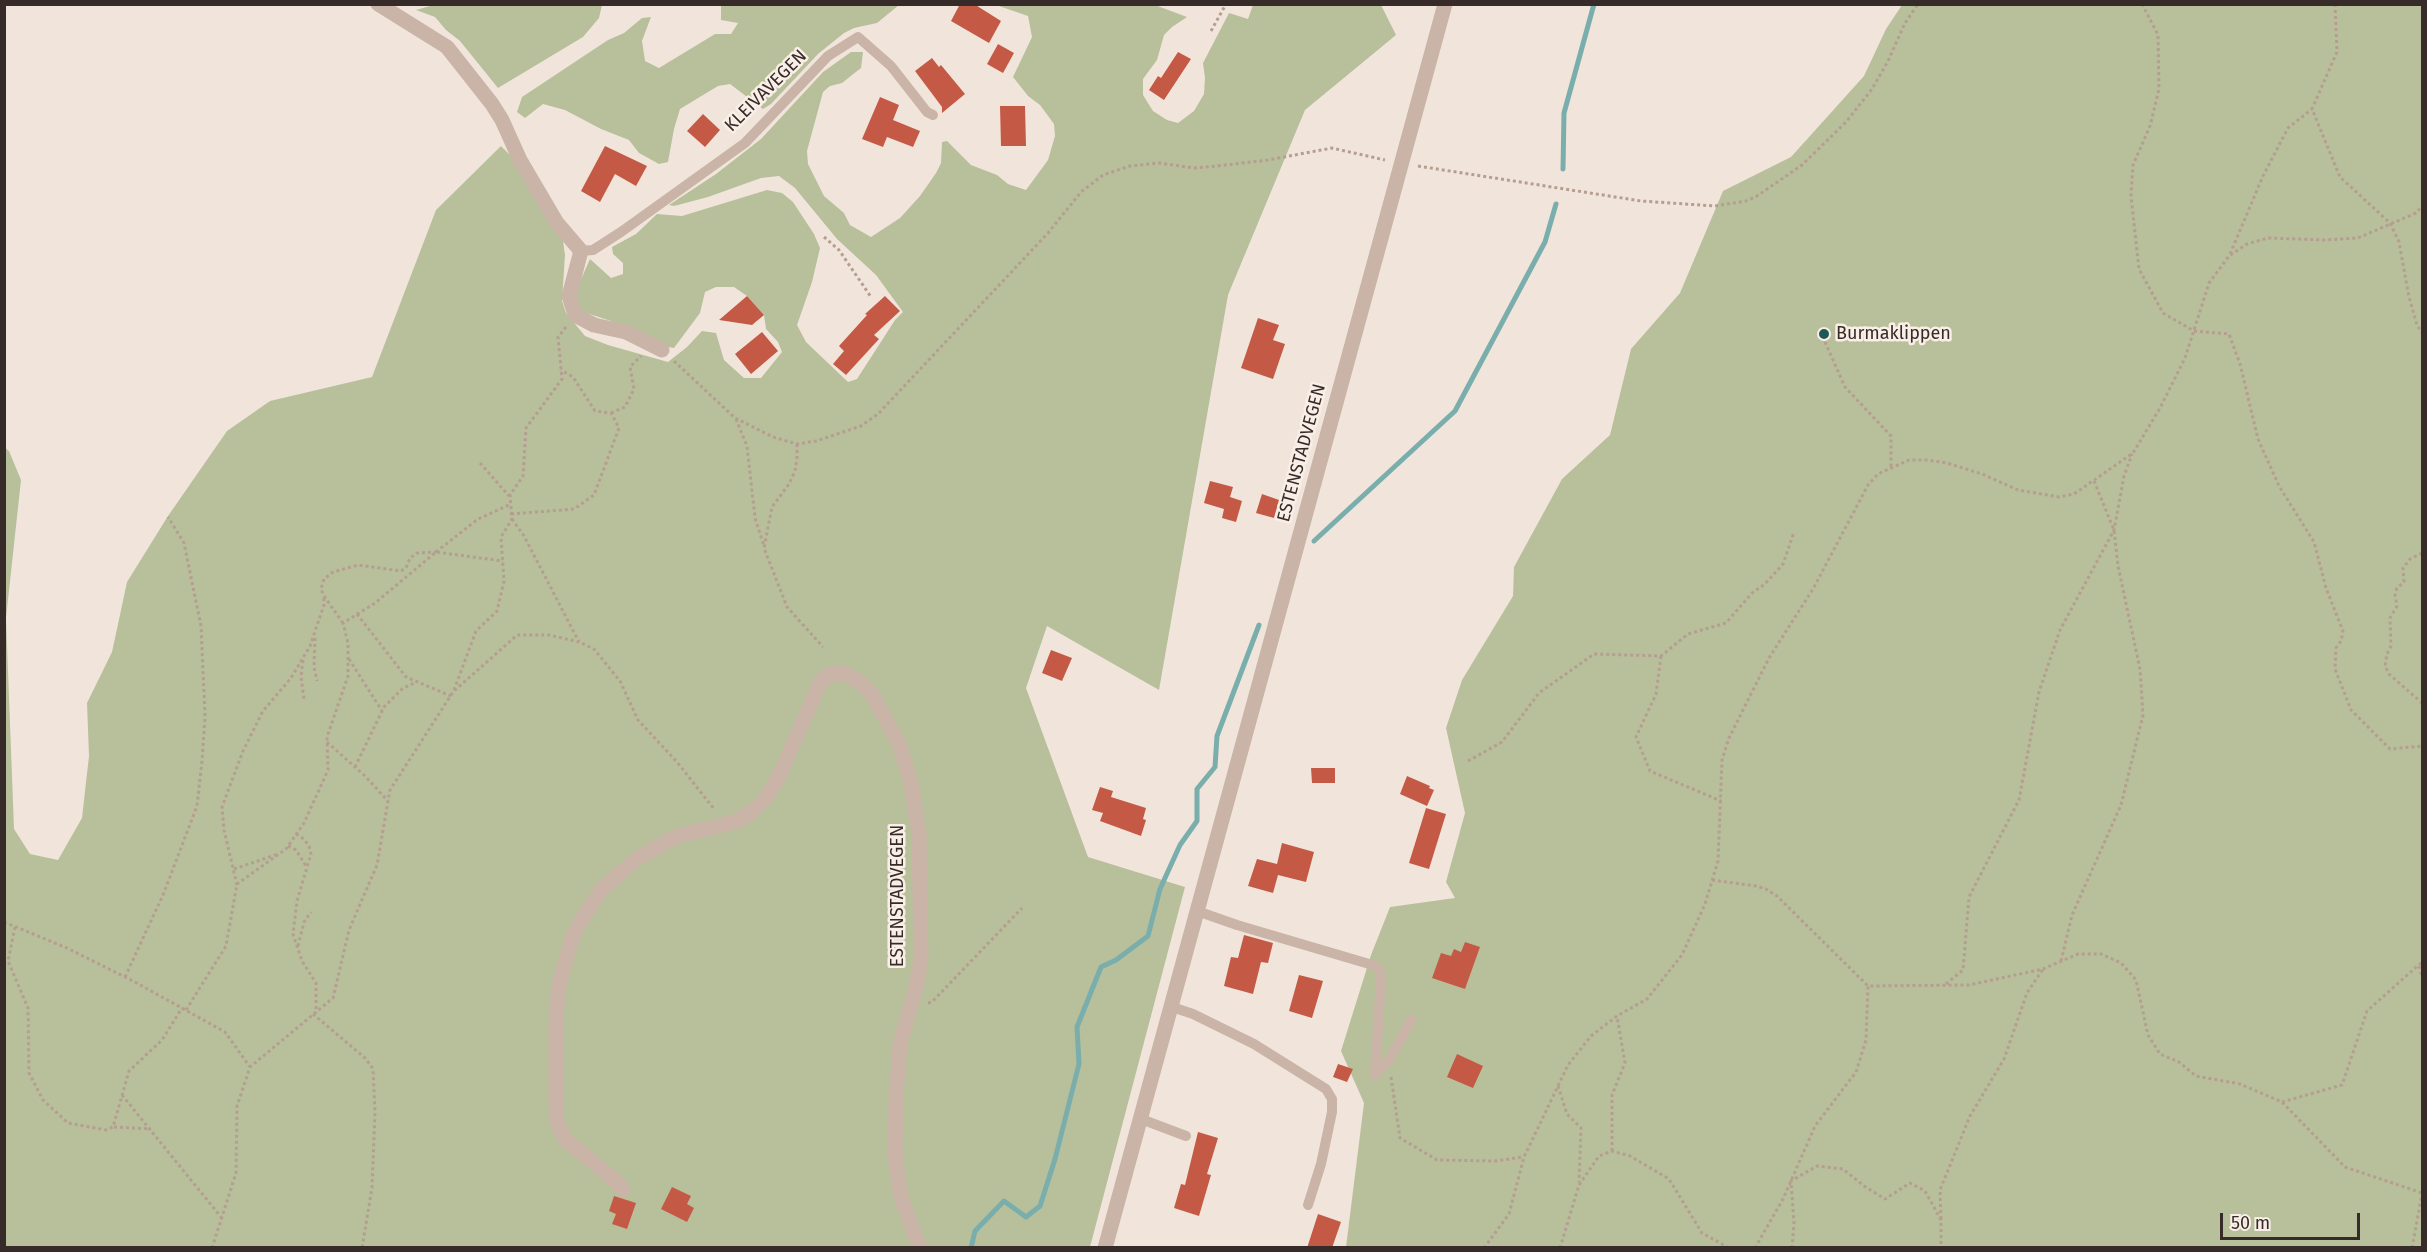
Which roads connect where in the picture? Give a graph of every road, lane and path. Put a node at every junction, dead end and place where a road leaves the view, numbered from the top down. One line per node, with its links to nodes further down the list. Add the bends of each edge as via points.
1 (378, 4): 14 (street, via 447,47 492,104 557,223)
2 (1226, 4): 7 (path)
3 (1445, 4): 10 (street, ESTENSTADVEGEN)
4 (1918, 4): 10 (path, via 1872,89 1846,122 1802,165 1746,201 1715,206 1641,201)
5 (2142, 4): 18 (path, via 2158,35 2159,89 2150,126 2133,165 2131,196 2139,268 2163,313)
6 (2335, 4): 8 (path, via 2337,52)
7 (1211, 31)
8 (2312, 109): 12 (path, via 2340,177); 15 (path, via 2288,128)
9 (933, 115): 14 (lane, KLEIVAVEGEN, via 891,66 858,37 828,56 745,143 621,232 593,250)
10 (1401, 164): 25 (path, via 1332,148 1218,166 1130,166 1102,175 1081,192 1048,233 878,414 861,426); 71 (street, ESTENSTADVEGEN)
11 (2422, 206): 12 (path, via 2416,213)
12 (2390, 223): 15 (path, via 2358,238 2268,238 2247,244); 19 (path, via 2399,242 2409,297)
13 (824, 237): 16 (path, via 839,250)
14 (581, 251): 17 (street, via 569,296)
15 (2229, 256): 18 (path, via 2209,283)
16 (871, 297)
17 (575, 315): 21 (street, via 594,325 626,332); 22 (path, via 558,338)
18 (2194, 331): 26 (path, via 2185,358); 57 (path, via 2229,334 2241,364 2258,439 2279,486 2314,542 2343,631 2336,648 2335,669 2351,710 2390,749)
19 (2422, 333)
20 (1825, 342): 28 (path, via 1845,387 1891,436)
21 (657, 348): 23 (path, via 630,367 634,389 625,407); 24 (path)
22 (561, 370): 23 (path, via 573,377 595,411); 30 (path, via 562,379 526,428 523,476)
23 (611, 413): 32 (path, via 619,428 594,495 574,509)
24 (735, 418): 25 (path); 37 (path, via 747,446 755,518)
25 (797, 444): 37 (path, via 795,471 772,507)
26 (2133, 453): 29 (path); 35 (path, via 2124,476)
27 (480, 463): 30 (path)
28 (1891, 467): 29 (path, via 1909,460 1947,463 2019,490 2059,497 2074,494); 61 (path, via 1868,485 1813,589 1769,658 1729,738 1722,760)
29 (2094, 481): 35 (path)
30 (510, 497): 31 (path)
31 (511, 504): 32 (path); 38 (path, via 478,519)
32 (511, 514): 34 (path)
33 (168, 517): 79 (path, via 184,543 201,626 205,716 202,760 197,806 163,895)
34 (512, 519): 40 (path, via 501,537); 45 (path)
35 (2114, 530): 76 (path, via 2139,669 2143,715 2121,805 2072,915); 81 (path, via 2060,630 2039,692 2019,800 1969,897 1963,970)
36 (1794, 532): 47 (path, via 1783,564 1726,623 1688,633)
37 (764, 548): 46 (path, via 787,607)
38 (436, 552): 40 (path); 41 (path, via 417,553 401,571 358,566 333,572 324,579); 42 (path)
39 (2422, 553): 54 (path, via 2403,568 2404,582 2397,588 2397,606 2390,618 2391,646 2385,666)
40 (502, 561): 52 (path, via 504,581 496,611 476,631)
41 (324, 596): 43 (path); 44 (path)
42 (357, 614): 43 (path); 51 (path, via 406,677)
43 (343, 623): 48 (path)
44 (315, 633): 49 (path); 50 (path)
45 (579, 642): 52 (path, via 549,635 517,635); 62 (path, via 594,649 620,681 638,720 678,762)
46 (823, 647)
47 (1661, 657): 58 (path, via 1594,654 1539,693 1502,742); 61 (path, via 1656,694 1636,737 1650,771)
48 (348, 658): 55 (path); 56 (path, via 348,676)
49 (303, 659): 53 (path); 67 (path, via 263,711 222,807)
50 (317, 681)
51 (417, 681): 52 (path); 55 (path, via 403,688)
52 (452, 694): 60 (path, via 390,790)
53 (304, 699)
54 (2422, 703)
55 (382, 711): 59 (path)
56 (327, 742): 59 (path); 63 (path, via 328,770)
57 (2422, 746)
58 (1468, 761)
59 (354, 767): 60 (path)
60 (388, 801): 86 (path, via 378,865 349,930 333,998)
61 (1720, 801): 68 (path, via 1718,861)
62 (727, 824): 83 (street, ESTENSTADVEGEN, via 752,812 766,798 827,675 846,674 861,683 886,716 899,744 915,802 921,957); 102 (street, ESTENSTADVEGEN, via 675,837 622,870 586,911 567,954 556,1015 556,1116 566,1140)
63 (296, 834): 64 (path); 66 (path, via 309,846 311,854)
64 (288, 846): 65 (path); 66 (path, via 296,850)
65 (280, 853): 67 (path); 69 (path)
66 (306, 866): 75 (path, via 293,934)
67 (234, 869): 69 (path)
68 (1712, 880): 82 (path, via 1756,886 1777,896); 87 (path, via 1682,955 1647,999)
69 (237, 885): 85 (path, via 226,946)
70 (1022, 908): 83 (path, via 932,1002)
71 (1197, 911): 84 (street, ESTENSTADVEGEN); 89 (lane, via 1376,966 1381,978 1375,1075)
72 (311, 912): 75 (path, via 304,922)
73 (4, 922): 74 (path)
74 (15, 927): 79 (path); 95 (path, via 8,961 28,1008 29,1073 43,1100 68,1123 106,1130)
75 (298, 948): 86 (path, via 315,983)
76 (2061, 961): 78 (path); 93 (path, via 2078,954 2101,954 2121,963 2136,980 2148,1035 2160,1054 2179,1062 2196,1076 2240,1084)
77 (2421, 964): 80 (path); 93 (path, via 2367,1011 2342,1085)
78 (2043, 969): 81 (path, via 1969,984); 106 (path, via 2027,993 2004,1059 1965,1127 1940,1190)
79 (125, 977): 85 (path)
80 (2422, 977)
81 (1946, 984): 82 (path)
82 (1868, 986): 100 (path, via 1866,1040 1857,1072 1815,1126)
83 (911, 1005): 109 (street, ESTENSTADVEGEN, via 897,1068 896,1156 901,1198)
84 (1172, 1006): 94 (street, ESTENSTADVEGEN); 104 (lane, via 1254,1044 1326,1089 1332,1098 1332,1112)
85 (184, 1009): 90 (path, via 225,1032); 92 (path, via 162,1040 129,1071)
86 (314, 1013): 90 (path); 108 (path, via 373,1069 372,1188)
87 (1617, 1016): 91 (path, via 1591,1036 1568,1065); 98 (path, via 1625,1063 1612,1095)
88 (1412, 1019): 89 (lane)
89 (1389, 1060): 99 (path, via 1400,1138 1437,1160)
90 (250, 1067): 105 (path, via 237,1106 236,1173)
91 (1558, 1086): 99 (path); 101 (path, via 1567,1114 1581,1128)
92 (122, 1095): 95 (path); 96 (path)
93 (2282, 1102): 103 (path, via 2345,1167)
94 (1141, 1119): 97 (lane); 110 (street, ESTENSTADVEGEN)
95 (113, 1127): 96 (path)
96 (151, 1129): 105 (path)
97 (1186, 1136)
98 (1612, 1151): 101 (path, via 1599,1156); 113 (path, via 1630,1156 1669,1179 1702,1233)
99 (1524, 1157): 111 (path, via 1509,1214)
100 (1791, 1181): 106 (path, via 1817,1166 1843,1169 1885,1198 1910,1183 1925,1191); 114 (path); 115 (path)
101 (1579, 1185): 112 (path)
102 (623, 1190)
103 (2422, 1194): 117 (path)
104 (1308, 1205)
105 (221, 1217): 107 (path)
106 (1941, 1220): 116 (path)
107 (212, 1248)
108 (362, 1248)
109 (920, 1248)
110 (1105, 1248)
111 (1484, 1248)
112 (1560, 1248)
113 (1729, 1248)
114 (1755, 1248)
115 (1792, 1248)
116 (1941, 1248)
117 (2412, 1248)

